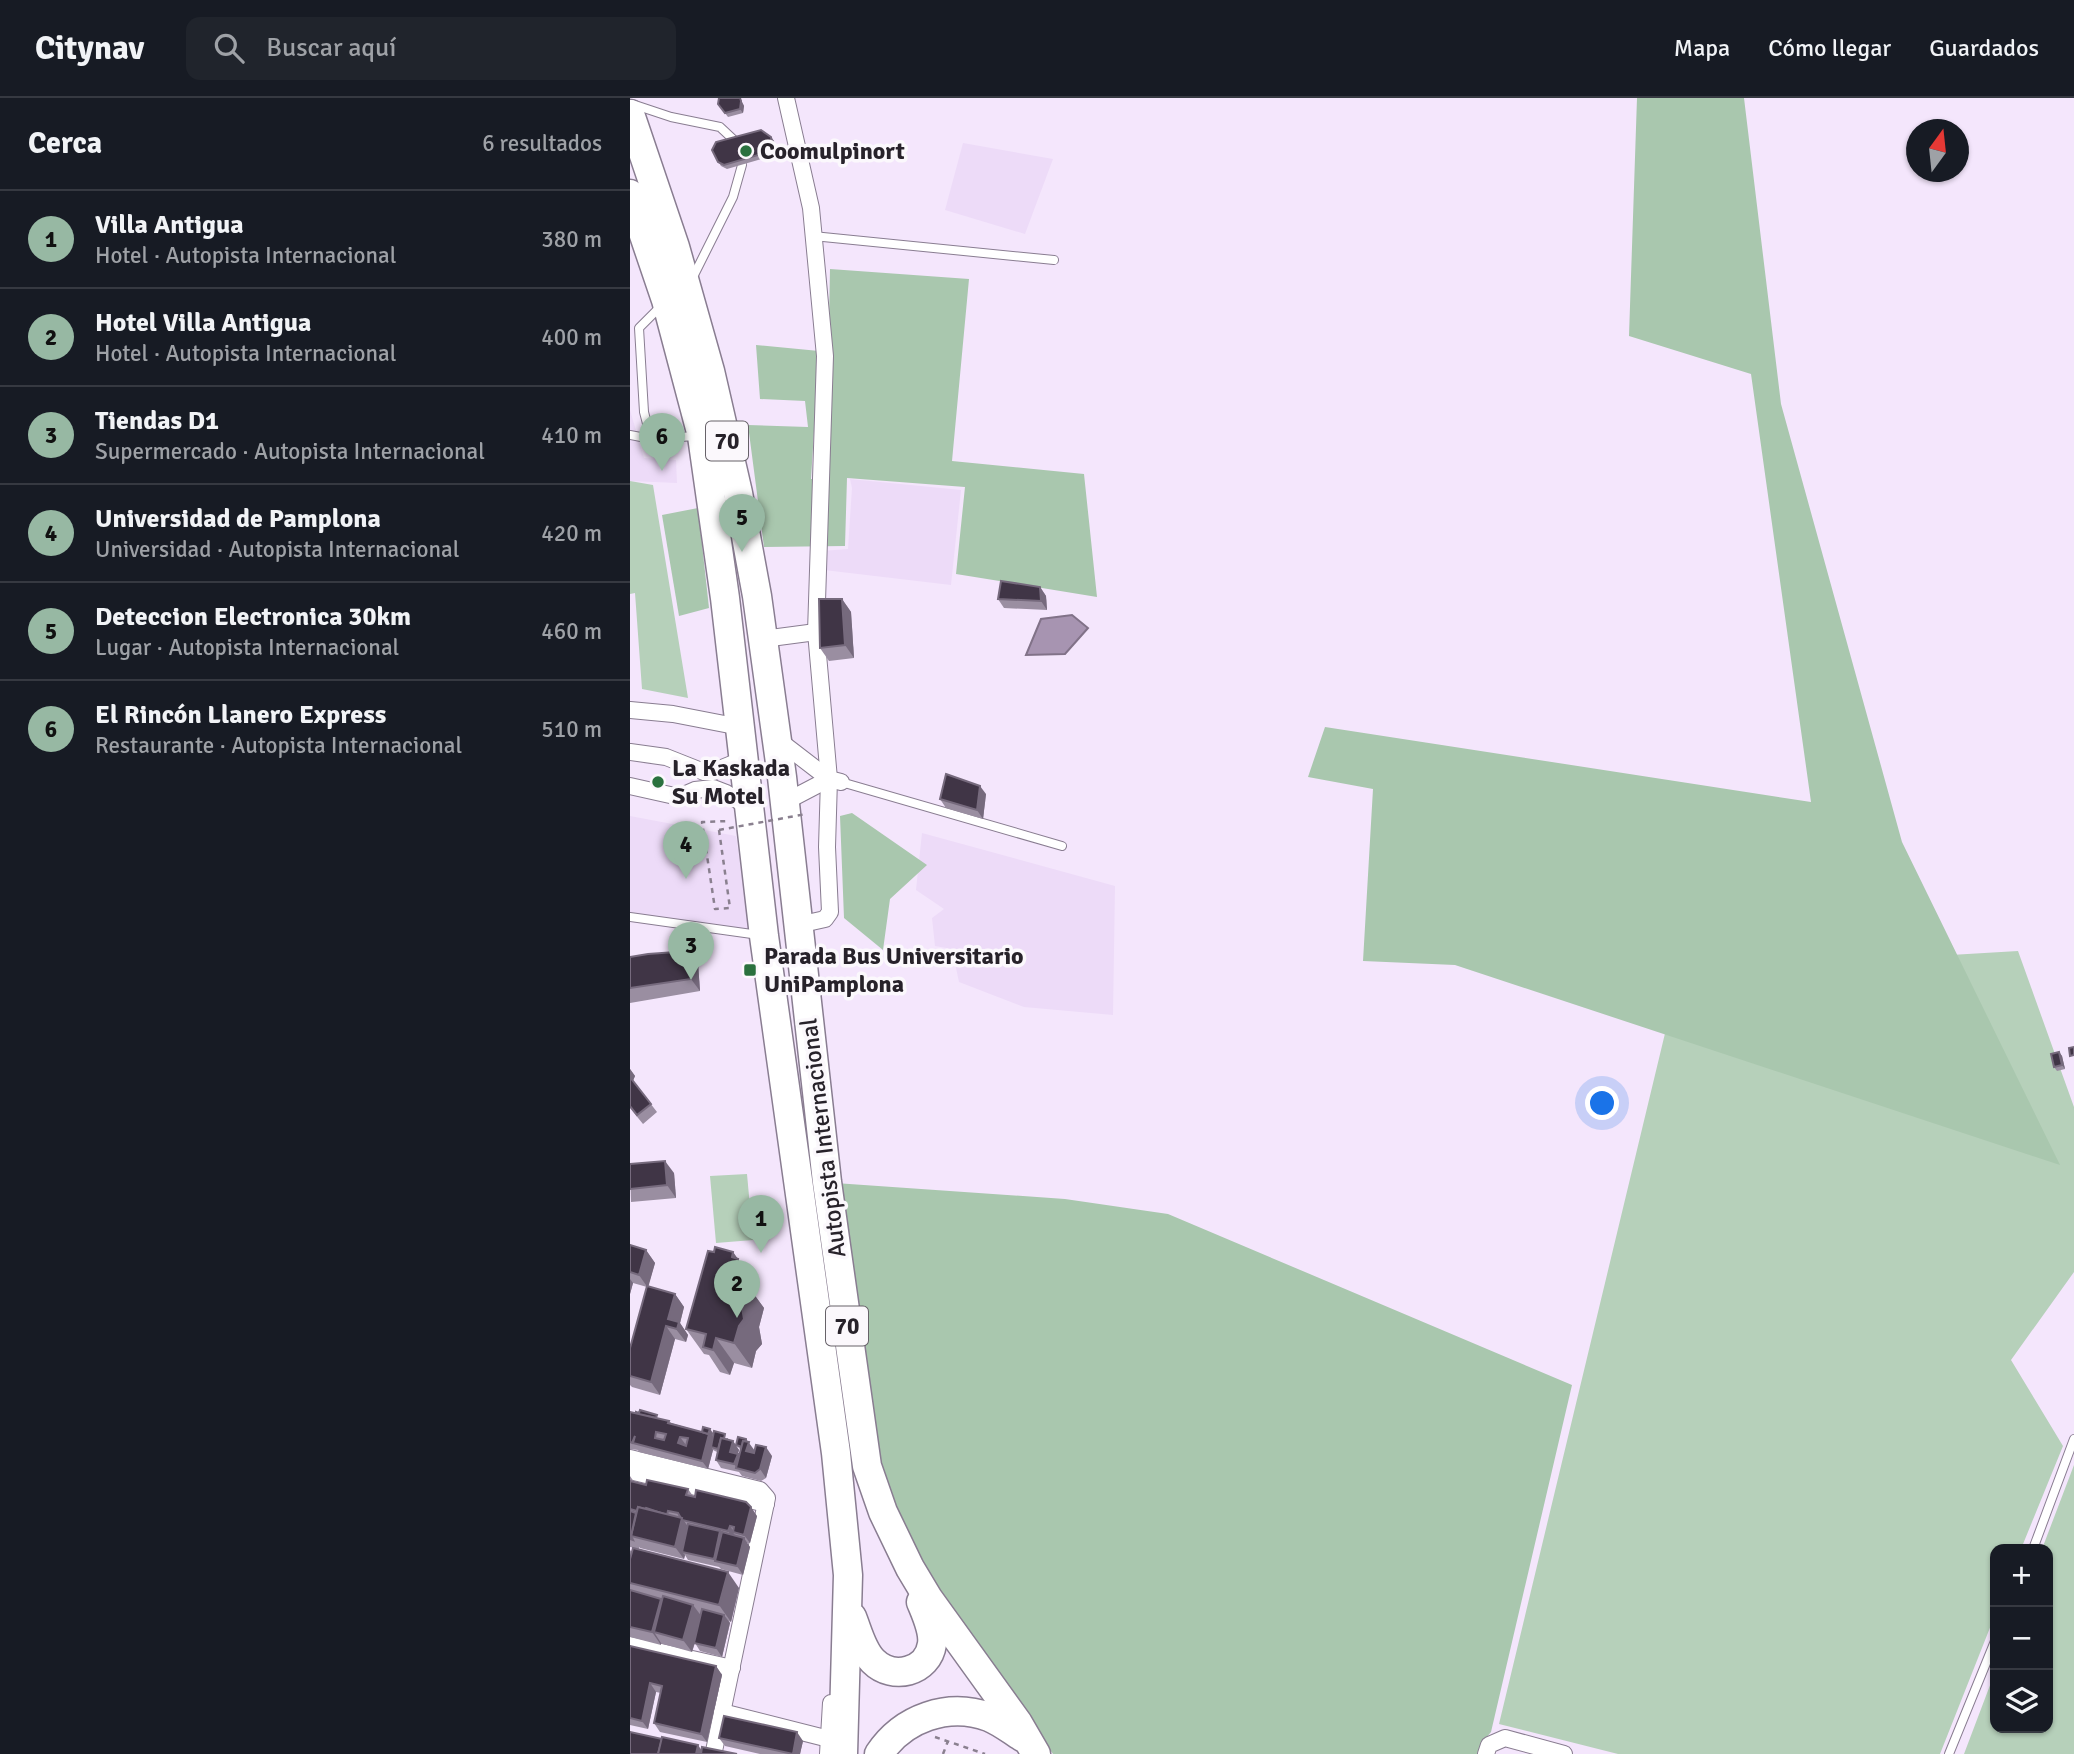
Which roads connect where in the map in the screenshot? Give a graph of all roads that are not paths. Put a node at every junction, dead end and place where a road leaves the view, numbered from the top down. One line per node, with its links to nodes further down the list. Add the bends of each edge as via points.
1 (786, 98): 7 (street)
2 (630, 104): 4 (lane, via 720,127)
3 (630, 114): 9 (highway, Autopista Internacional / 70)
4 (736, 142)
5 (741, 165): 9 (lane, via 733,197)
6 (630, 194): 9 (highway, Autopista Internacional / 70)
7 (813, 236): 8 (lane); 13 (street, via 825,356)
8 (1054, 260)
9 (677, 294): 11 (highway, Autopista Internacional / 70); 12 (lane, via 639,328 644,412); 14 (highway, Autopista Internacional / 70, via 721,415)
10 (630, 435): 12 (lane)
11 (702, 436): 12 (lane); 16 (highway, Autopista Internacional / 70)
12 (651, 439)
13 (816, 632): 14 (street); 21 (street)
14 (763, 639): 17 (highway, Autopista Internacional / 70)
15 (630, 709): 16 (street)
16 (740, 727): 19 (highway, Autopista Internacional / 70)
17 (777, 739): 21 (street); 24 (highway, Autopista Internacional / 70)
18 (630, 752): 20 (street, via 666,757)
19 (744, 759): 20 (street, via 712,772); 25 (highway, Autopista Internacional / 70)
20 (695, 769): 23 (street)
21 (835, 780): 24 (street); 26 (lane); 28 (street, via 827,847 830,912 824,919)
22 (630, 786): 23 (street, via 679,797)
23 (695, 790): 25 (street, via 713,788 726,793)
24 (796, 808): 28 (highway, Autopista Internacional / 70)
25 (750, 814): 29 (highway, Autopista Internacional / 70)
26 (1062, 846)
27 (630, 917): 29 (lane)
28 (798, 925): 35 (highway, Autopista Internacional / 70, via 864,1451 877,1497)
29 (764, 936): 36 (highway, Autopista Internacional / 70, via 827,1377)
30 (2074, 1439): 34 (lane)
31 (630, 1458): 33 (street, via 760,1490 766,1494)
32 (630, 1472): 33 (street)
33 (766, 1504): 39 (street, via 742,1584)
34 (2035, 1544)
35 (910, 1568): 36 (highway, via 932,1635 929,1654 918,1667 894,1672 873,1661 861,1642); 42 (highway, Autopista Internacional / 70)
36 (848, 1601): 41 (highway, Autopista Internacional / 70)
37 (630, 1644): 39 (street)
38 (1990, 1653): 47 (lane)
39 (732, 1668): 40 (street)
40 (722, 1712): 41 (street); 43 (street)
41 (832, 1744)
42 (1033, 1748): 45 (highway, via 997,1721 961,1711 928,1716 906,1726)
43 (714, 1751)
44 (1554, 1753): 46 (street, via 1505,1738 1489,1745)
45 (879, 1754)
46 (1486, 1754)
47 (1949, 1754)

